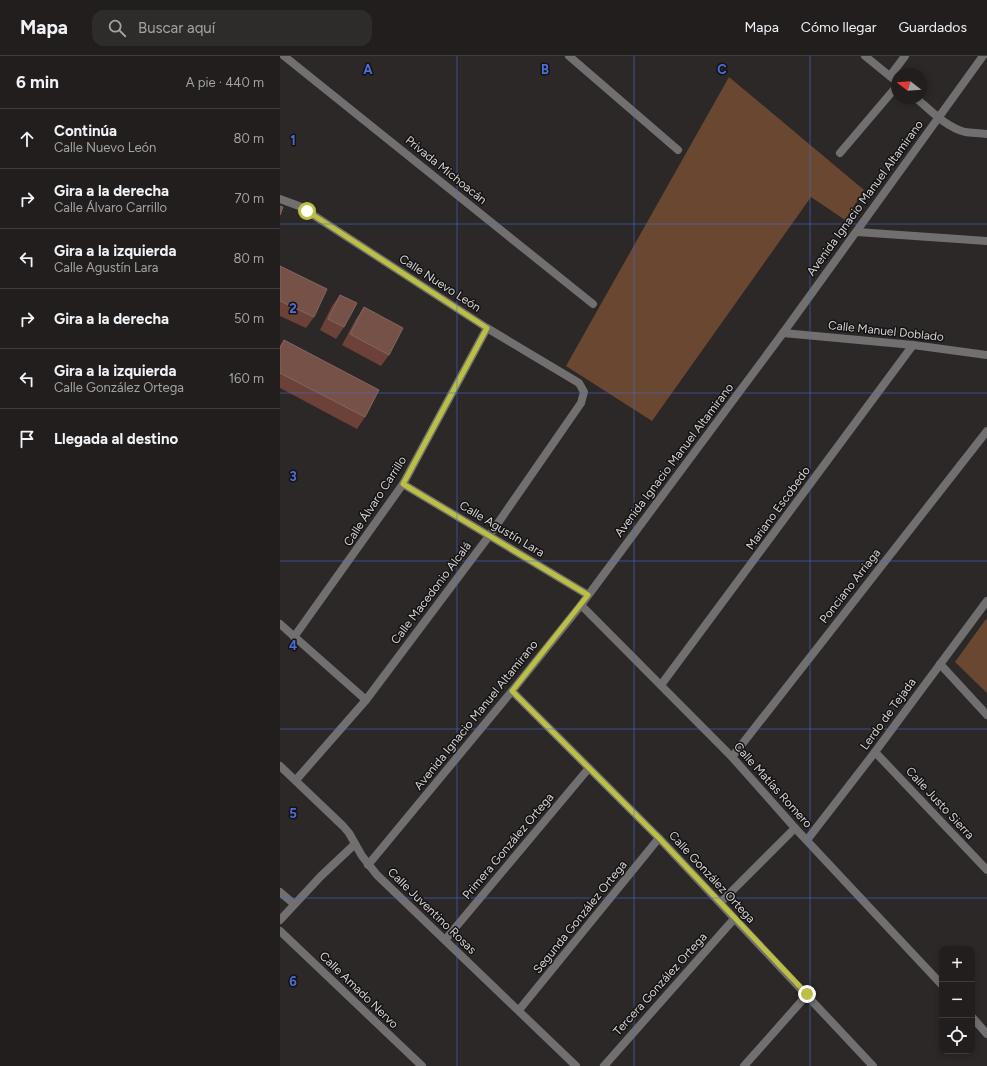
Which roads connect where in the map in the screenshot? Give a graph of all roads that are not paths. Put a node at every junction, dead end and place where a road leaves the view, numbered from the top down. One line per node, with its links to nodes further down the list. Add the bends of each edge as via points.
1 (284, 56): 16 (street, Privada Michoacán)
2 (569, 56): 11 (street)
3 (864, 56): 6 (street)
4 (905, 56): 6 (street)
5 (983, 56): 9 (street, Avenida Ignacio Manuel Altamirano)
6 (890, 76)
7 (891, 93): 12 (street)
8 (923, 104): 9 (street)
9 (938, 116): 10 (street, via 957,129); 14 (street, Avenida Ignacio Manuel Altamirano)
10 (987, 134)
11 (678, 150)
12 (840, 153)
13 (280, 198): 17 (street, Calle Nuevo León, via 307,211)
14 (857, 232): 15 (street); 18 (street, Avenida Ignacio Manuel Altamirano)
15 (987, 241)
16 (593, 304)
17 (487, 328): 21 (street, Calle Nuevo León, via 579,383); 23 (street, Calle Álvaro Carrillo)
18 (783, 333): 19 (street, Calle Manuel Doblado); 25 (street, Avenida Ignacio Manuel Altamirano)
19 (913, 345): 20 (street, Calle Manuel Doblado); 31 (street, Mariano Escobedo)
20 (987, 355)
21 (584, 392): 24 (street, Calle Macedonio Alcalá, via 581,403)
22 (987, 431): 36 (street, Ponciano Arriaga)
23 (403, 484): 24 (street, Calle Agustín Lara); 29 (street, Calle Álvaro Carrillo)
24 (489, 536): 25 (street, Calle Agustín Lara); 33 (street, Calle Macedonio Alcalá)
25 (588, 595): 27 (street, Avenida Ignacio Manuel Altamirano)
26 (987, 602): 30 (street, Lerdo de Tejada)
27 (582, 605): 31 (street, Calle Matías Romero); 32 (street, Avenida Ignacio Manuel Altamirano)
28 (280, 624): 29 (street)
29 (294, 637): 33 (street)
30 (940, 664): 34 (street); 35 (street, Lerdo de Tejada)
31 (661, 685): 36 (street, Calle Matías Romero)
32 (512, 691): 38 (street, Calle González Ortega); 44 (street, Avenida Ignacio Manuel Altamirano)
33 (366, 700): 39 (street, Calle Macedonio Alcalá)
34 (987, 715)
35 (875, 752): 42 (street, Lerdo de Tejada); 45 (street, Calle Justo Sierra)
36 (732, 757): 40 (street, Calle Matías Romero)
37 (280, 766): 39 (street, Calle Juventino Rosas)
38 (589, 768): 41 (street, Calle González Ortega); 52 (street, Primera González Ortega)
39 (296, 780): 43 (street, Calle Juventino Rosas, via 343,826)
40 (795, 828): 42 (street, Calle Matías Romero); 47 (street)
41 (659, 838): 47 (street, Calle González Ortega); 55 (street, Segunda González Ortega)
42 (807, 840): 53 (street, Calle Matías Romero)
43 (355, 844): 44 (street, Calle Juventino Rosas); 48 (street)
44 (368, 865): 52 (street, Calle Juventino Rosas)
45 (987, 870)
46 (280, 892): 48 (street)
47 (720, 903): 49 (street, Calle González Ortega)
48 (294, 904): 50 (street)
49 (734, 919): 54 (street, Calle González Ortega); 60 (street, Tercera González Ortega)
50 (280, 920)
51 (280, 931): 58 (street, Calle Amado Nervo)
52 (445, 940): 55 (street, Calle Juventino Rosas)
53 (939, 982)
54 (807, 994): 61 (street); 62 (street, Calle González Ortega)
55 (519, 1010): 59 (street, Calle Juventino Rosas)
56 (973, 1018): 57 (street)
57 (987, 1034)
58 (422, 1066)
59 (576, 1066)
60 (604, 1066)
61 (744, 1066)
62 (873, 1066)

